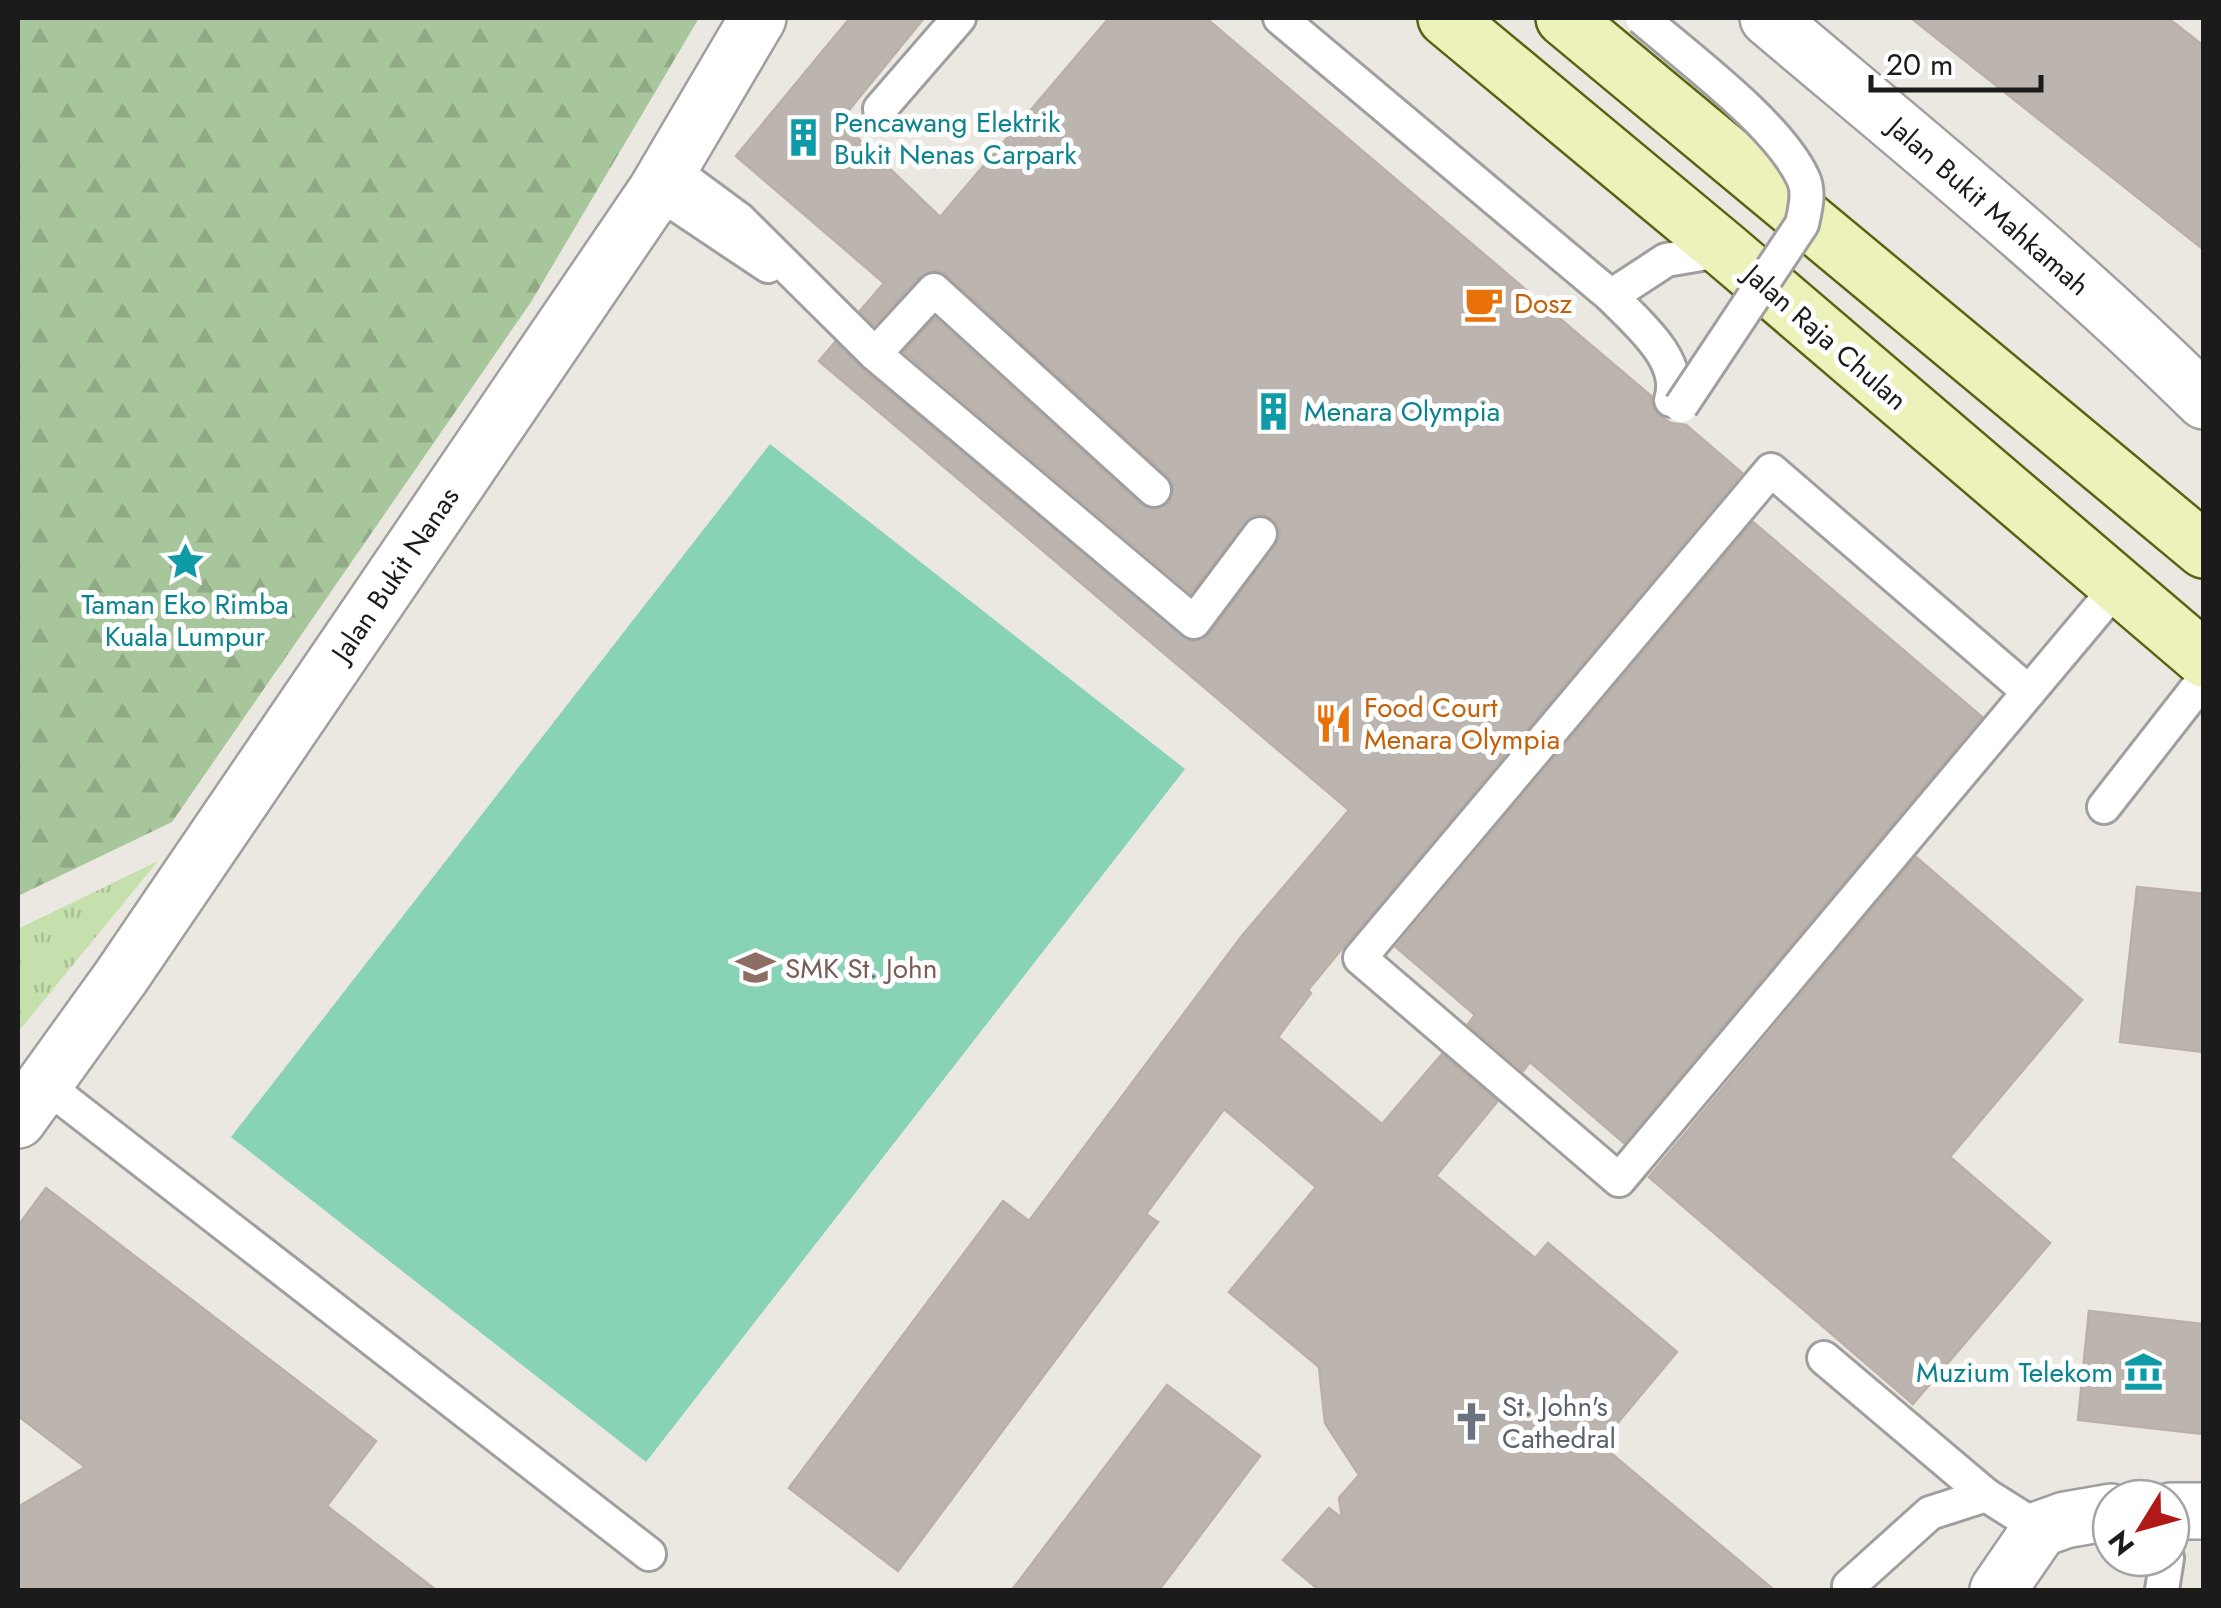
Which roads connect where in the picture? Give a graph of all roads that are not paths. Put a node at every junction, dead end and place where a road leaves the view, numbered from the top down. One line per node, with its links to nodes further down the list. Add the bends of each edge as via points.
1 (758, 18): 9 (street, Jalan Bukit Nanas)
2 (959, 18): 8 (lane)
3 (1280, 18): 11 (lane)
4 (1446, 18): 10 (main road, Jalan Raja Chulan)
5 (1564, 18): 16 (main road)
6 (1642, 18): 11 (lane, bridge, via 1772,135 1805,180 1806,203 1802,224 1676,403 1675,376 1666,360)
7 (1768, 18): 13 (street, Jalan Bukit Mahkamah, via 2030,240)
8 (880, 109)
9 (663, 180): 12 (lane, via 728,242 806,289); 22 (street, Jalan Bukit Nanas)
10 (1725, 250): 11 (lane, via 1666,260); 17 (main road, Jalan Raja Chulan)
11 (1611, 296)
12 (875, 354): 14 (lane, via 934,290); 15 (lane, via 1194,622)
13 (2204, 402)
14 (1154, 490)
15 (1260, 534)
16 (2204, 550)
17 (2117, 587): 18 (main road, Jalan Raja Chulan); 20 (lane)
18 (2204, 659)
19 (2204, 679): 21 (lane)
20 (2028, 692): 20 (lane, via 1618,1180 1360,958 1771,470)
21 (2104, 807)
22 (31, 1102): 27 (lane)
23 (1824, 1358): 24 (lane)
24 (1986, 1495): 26 (lane); 28 (lane, via 1930,1513)
25 (2091, 1515): 26 (street)
26 (2040, 1529): 29 (street)
27 (650, 1554)
28 (1849, 1586)
29 (1998, 1590)

